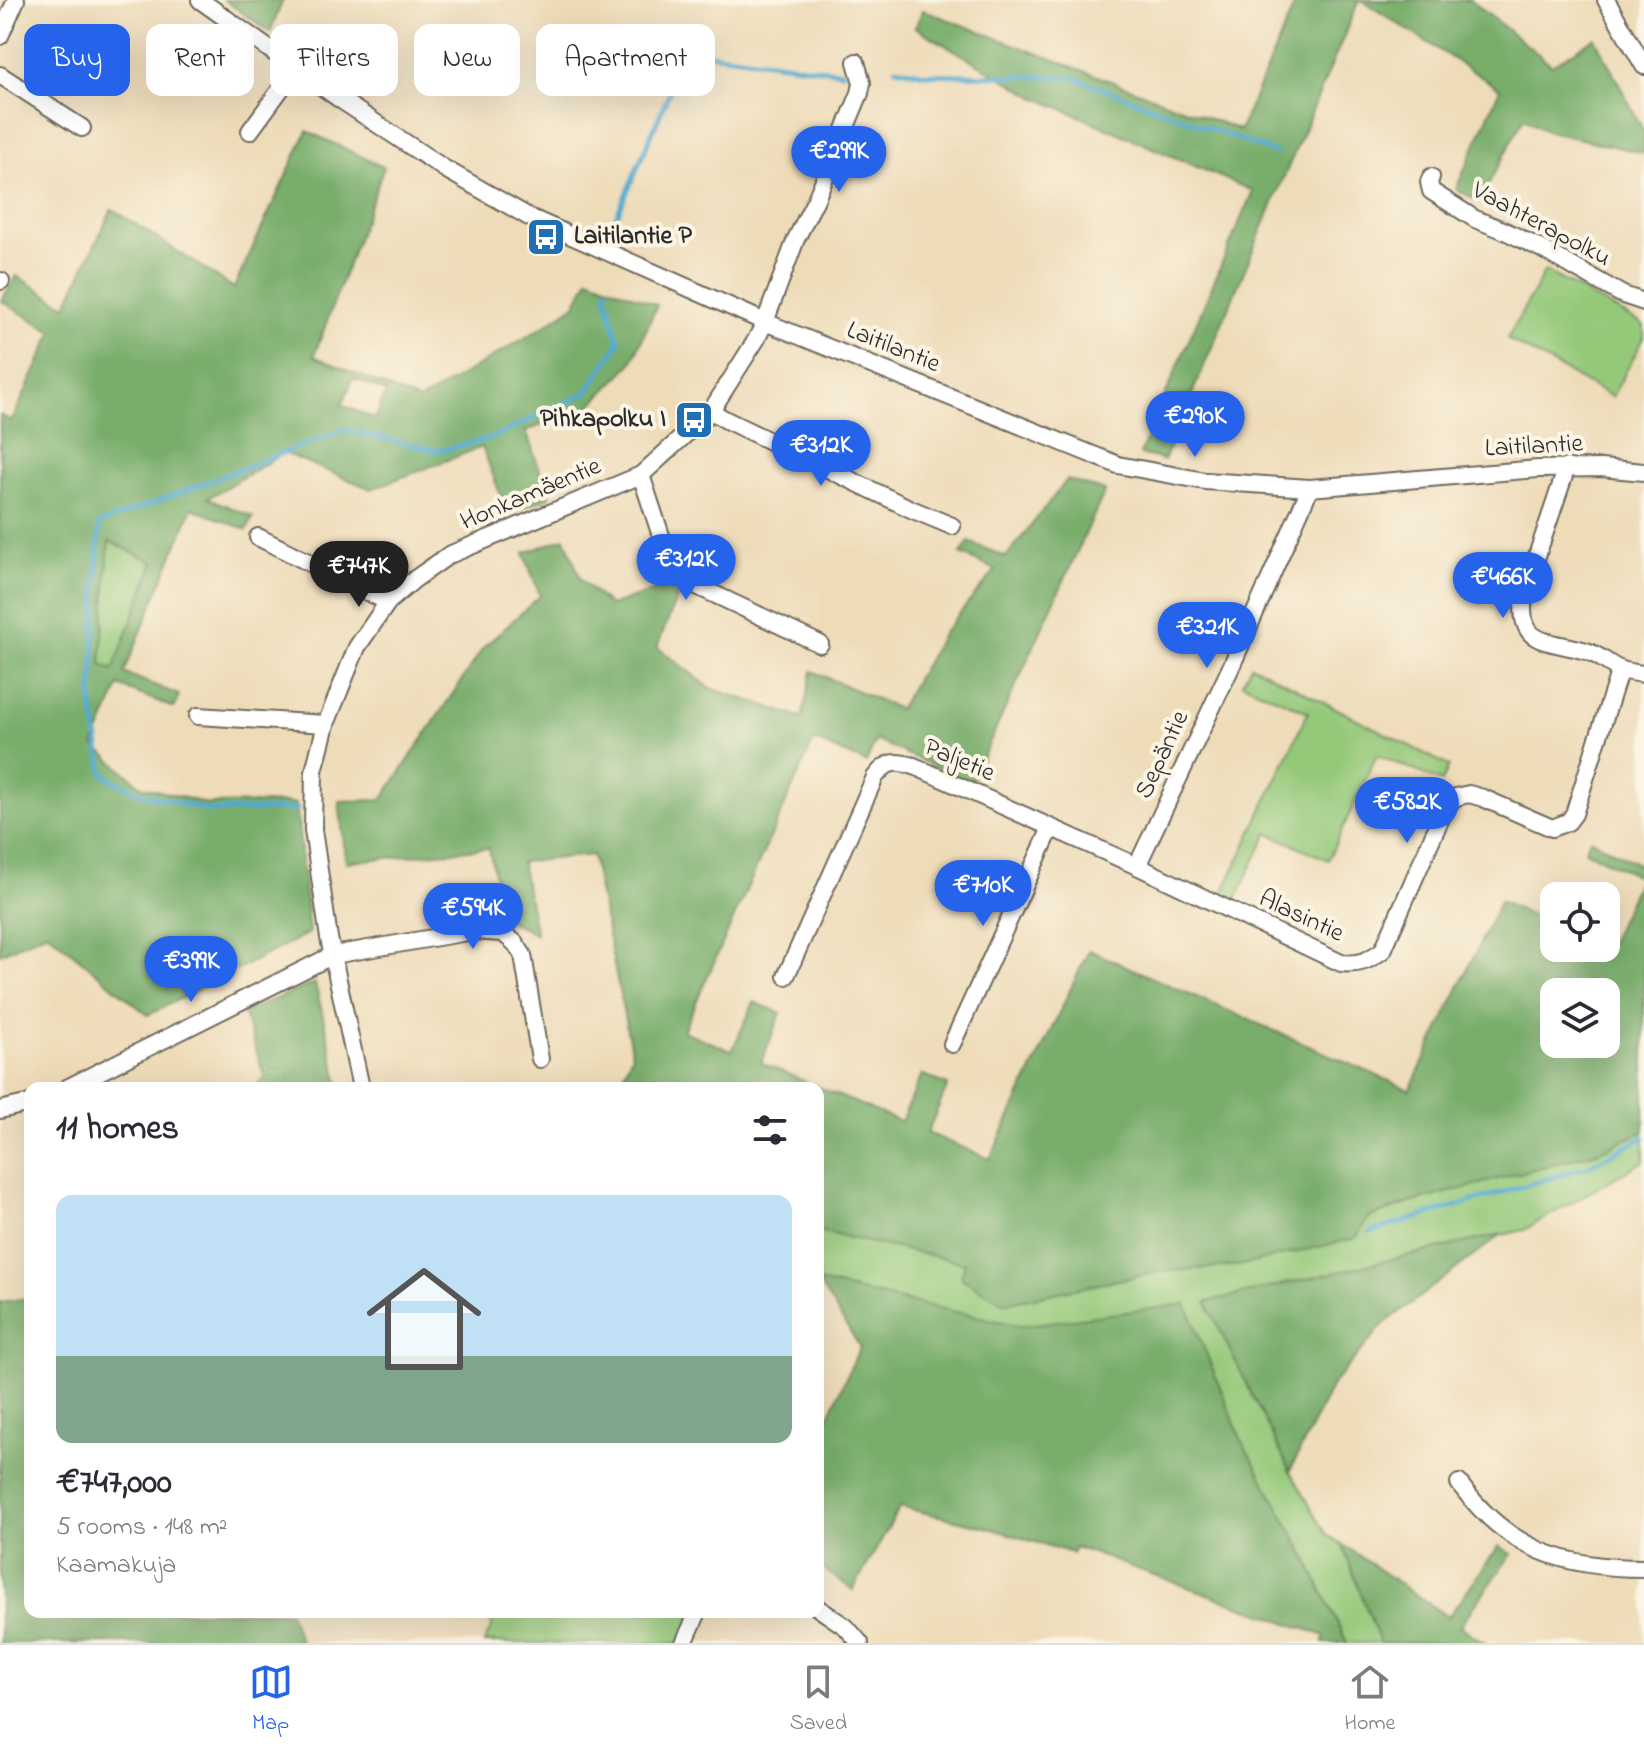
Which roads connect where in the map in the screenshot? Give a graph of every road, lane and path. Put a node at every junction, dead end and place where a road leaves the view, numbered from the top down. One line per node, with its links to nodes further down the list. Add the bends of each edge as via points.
1 (16, 0): 4 (street)
2 (200, 0): 5 (street, Laitilantie)
3 (1606, 0): 7 (street)
4 (0, 36)
5 (270, 50)
6 (856, 62): 15 (street, Honkamäentie, via 860,93)
7 (1644, 66)
8 (0, 75): 11 (street)
9 (276, 96): 12 (street)
10 (337, 96): 15 (street, Laitilantie, via 445,169 529,217)
11 (82, 128)
12 (250, 131)
13 (1431, 177): 14 (street, Vaahterapolku, via 1431,191 1475,219)
14 (1644, 302)
15 (765, 322): 16 (street, Honkamäentie); 20 (street, Laitilantie, via 1118,465 1205,481)
16 (711, 411): 19 (street, Honkamäentie); 21 (street)
17 (1567, 467): 18 (street, Laitilantie); 20 (street, Laitilantie); 25 (street, via 1524,594 1525,628 1536,638 1589,651)
18 (1644, 472)
19 (641, 475): 23 (street, Honkamäentie, via 449,555); 24 (street, via 668,557 699,587)
20 (1310, 488): 30 (street, Sepäntie)
21 (952, 526)
22 (258, 537): 23 (street)
23 (388, 602): 28 (street, Honkamäentie, via 357,647)
24 (820, 644)
25 (1620, 669): 26 (street); 30 (street, Alasintie, via 1568,822 1552,828 1483,798 1456,797 1447,804 1383,950 1369,961 1341,963)
26 (1644, 674)
27 (198, 716): 28 (street)
28 (326, 724): 31 (street, Honkamäentie, via 314,771 313,830)
29 (1051, 828): 30 (street, Paljetie); 32 (street, Paljetie, via 914,766 897,762 883,767); 33 (street)
30 (1137, 866)
31 (333, 955): 34 (street, via 473,931 503,933 523,955); 35 (street); 36 (street, Honkamäentie)
32 (786, 976)
33 (952, 1044)
34 (540, 1059)
35 (79, 1082)
36 (360, 1082)
37 (24, 1104): 38 (street)
38 (0, 1110)
39 (1459, 1483): 40 (street, via 1489,1519 1532,1547 1586,1565)
40 (1644, 1568)
41 (824, 1612): 44 (street)
42 (695, 1618): 43 (street)
43 (684, 1643)
44 (860, 1643)

